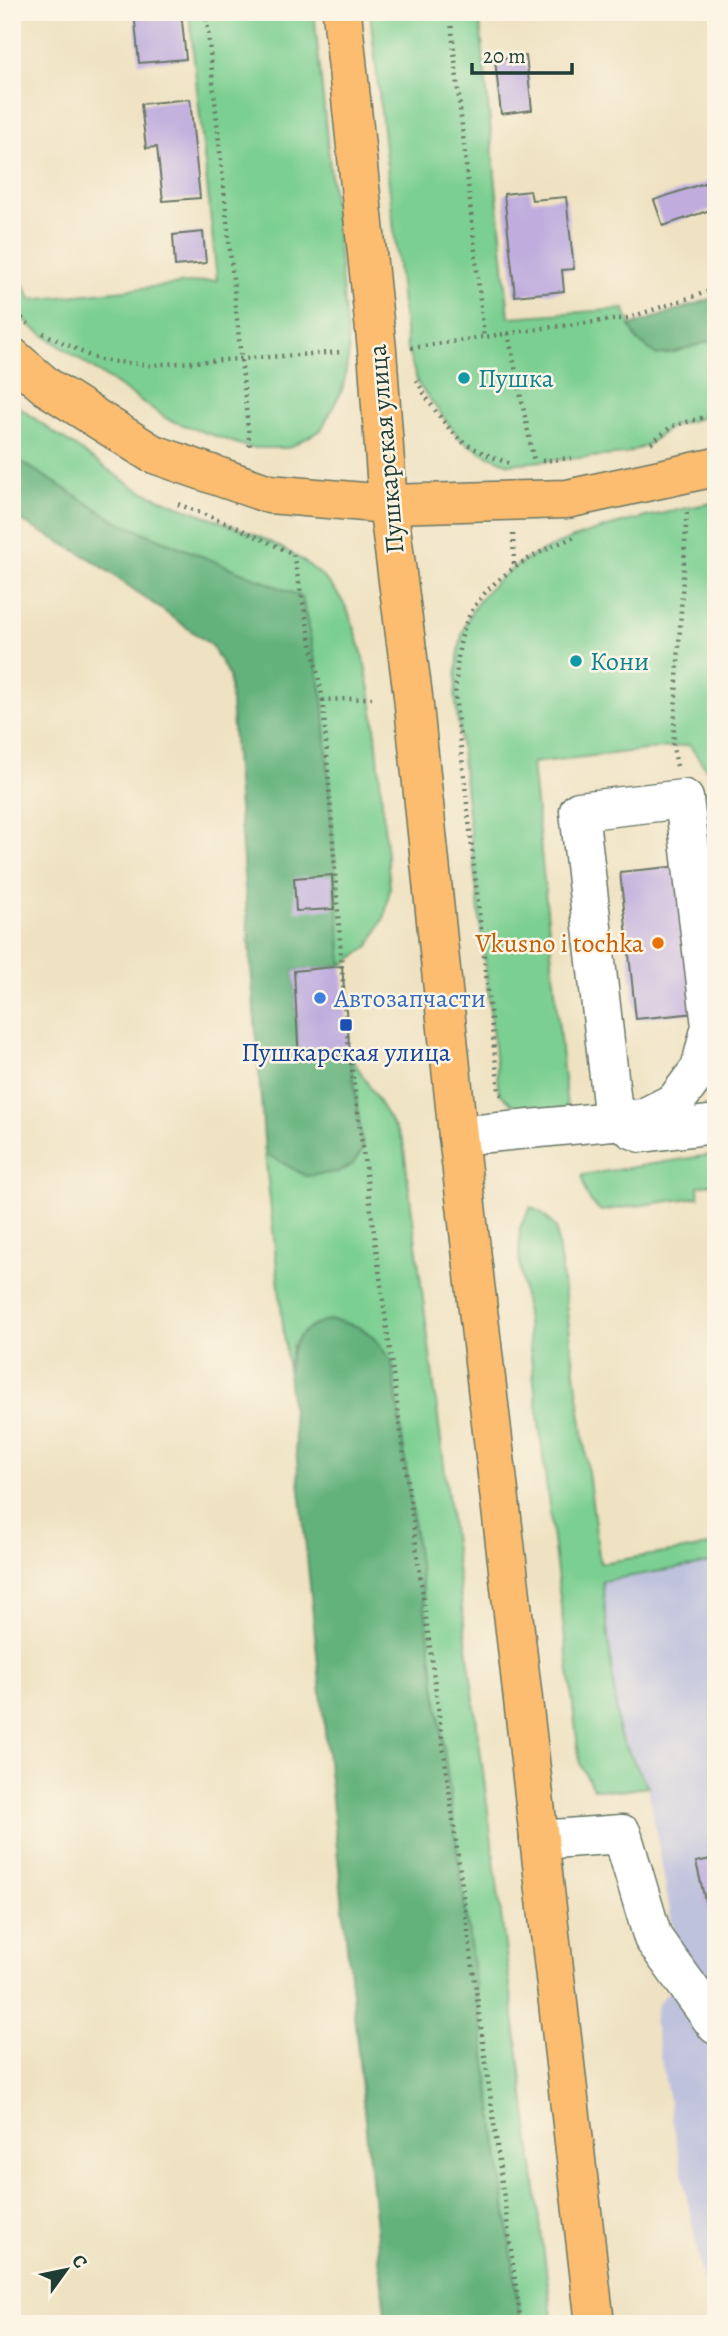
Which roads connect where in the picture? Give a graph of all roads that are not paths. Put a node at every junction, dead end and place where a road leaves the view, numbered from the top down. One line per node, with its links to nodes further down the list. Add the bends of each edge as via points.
1 (342, 12): 4 (main road, Пушкарская улица)
2 (12, 357): 4 (main road, via 47,387 151,453 269,494)
3 (716, 467): 4 (main road, via 567,499)
4 (388, 504): 9 (main road, Пушкарская улица, via 413,696)
5 (684, 799): 6 (lane); 7 (lane, via 711,1026 700,1069 675,1102 643,1118); 7 (lane, via 579,811)
6 (716, 835)
7 (614, 1121): 8 (lane, via 642,1133); 9 (lane)
8 (716, 1124)
9 (458, 1136): 10 (main road, Пушкарская улица)
10 (539, 1840): 11 (lane, via 622,1835 653,1938); 12 (main road, Пушкарская улица)
11 (716, 2025)
12 (595, 2324)

